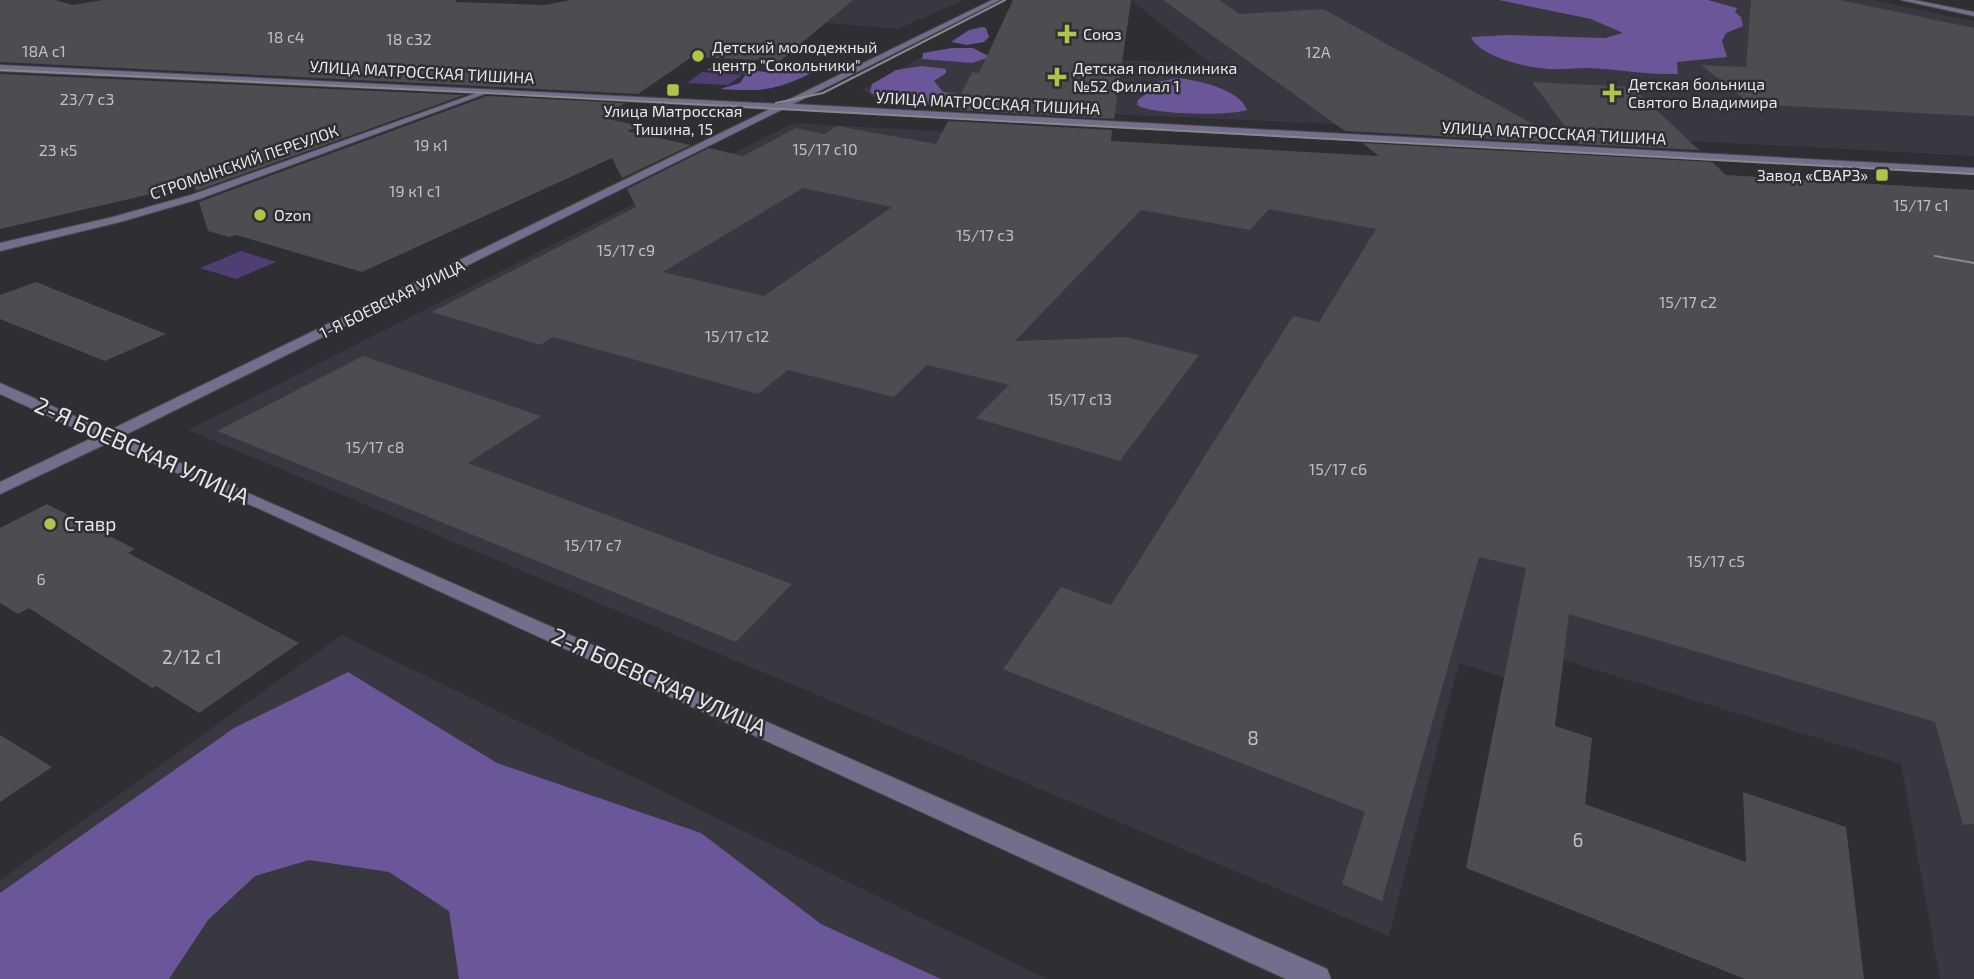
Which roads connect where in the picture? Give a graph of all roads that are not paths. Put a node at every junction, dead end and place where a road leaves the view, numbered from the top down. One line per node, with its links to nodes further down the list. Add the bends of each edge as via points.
1 (997, 0): 6 (street, 1-Я БОЕВСКАЯ УЛИЦА)
2 (1904, 0): 3 (street)
3 (1974, 14)
4 (0, 68): 5 (street, УЛИЦА МАТРОССКАЯ ТИШИНА)
5 (493, 91): 6 (street, УЛИЦА МАТРОССКАЯ ТИШИНА); 8 (street, СТРОМЫНСКИЙ ПЕРЕУЛОК, via 195,197)
6 (783, 107): 7 (street, УЛИЦА МАТРОССКАЯ ТИШИНА); 10 (street, 1-Я БОЕВСКАЯ УЛИЦА)
7 (1974, 171)
8 (0, 247)
9 (0, 388): 10 (street, 2-Я БОЕВСКАЯ УЛИЦА)
10 (109, 437): 11 (street, 1-Я БОЕВСКАЯ УЛИЦА); 12 (street, 2-Я БОЕВСКАЯ УЛИЦА)
11 (0, 489)
12 (1317, 979)

